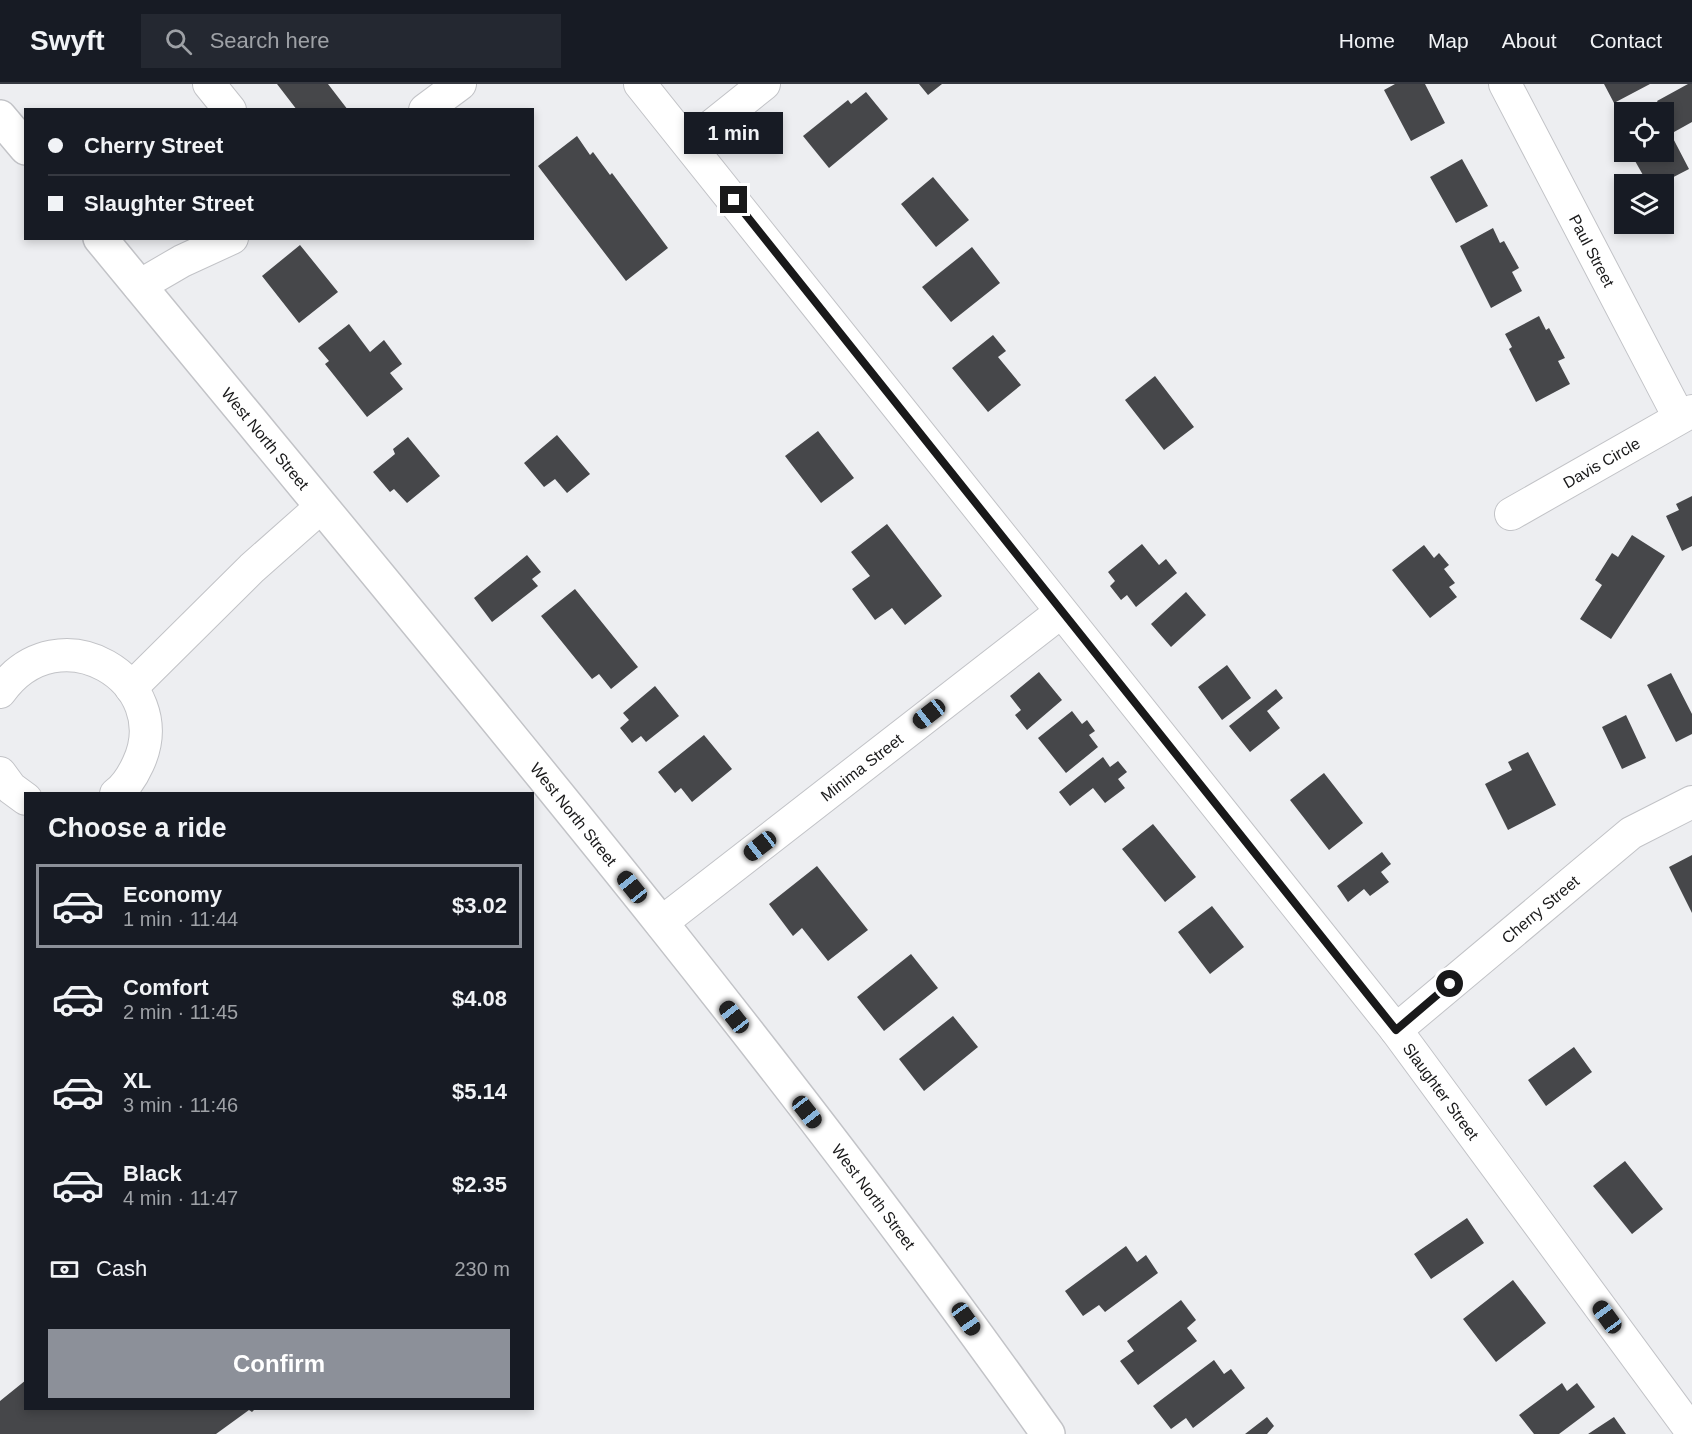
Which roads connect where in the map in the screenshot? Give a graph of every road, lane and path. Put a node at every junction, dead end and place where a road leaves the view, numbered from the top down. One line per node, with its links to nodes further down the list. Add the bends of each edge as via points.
1 (209, 84): 6 (street)
2 (460, 84): 7 (street)
3 (640, 84): 9 (street, Slaughter Street)
4 (764, 84): 9 (street)
5 (1505, 84): 14 (street, Paul Street)
6 (228, 108)
7 (428, 108)
8 (0, 117): 10 (main road)
9 (689, 144): 17 (street, Slaughter Street)
10 (24, 146)
11 (102, 240): 13 (main road, West North Street)
12 (228, 240): 13 (street)
13 (139, 286): 15 (main road, West North Street)
14 (1686, 414): 16 (street, Davis Circle)
15 (321, 507): 18 (street, via 252,568); 22 (main road, West North Street)
16 (1511, 514)
17 (1061, 612): 22 (street, Minima Street); 23 (street, Slaughter Street)
18 (131, 688): 19 (street, via 101,662 62,654 24,666); 20 (street, via 140,704 145,741)
19 (0, 692)
20 (133, 788)
21 (1692, 802): 23 (street, Cherry Street, via 1631,833)
22 (661, 923): 25 (main road, West North Street, via 953,1300)
23 (1396, 1030): 24 (street, Slaughter Street)
24 (1692, 1432)
25 (1048, 1434)

